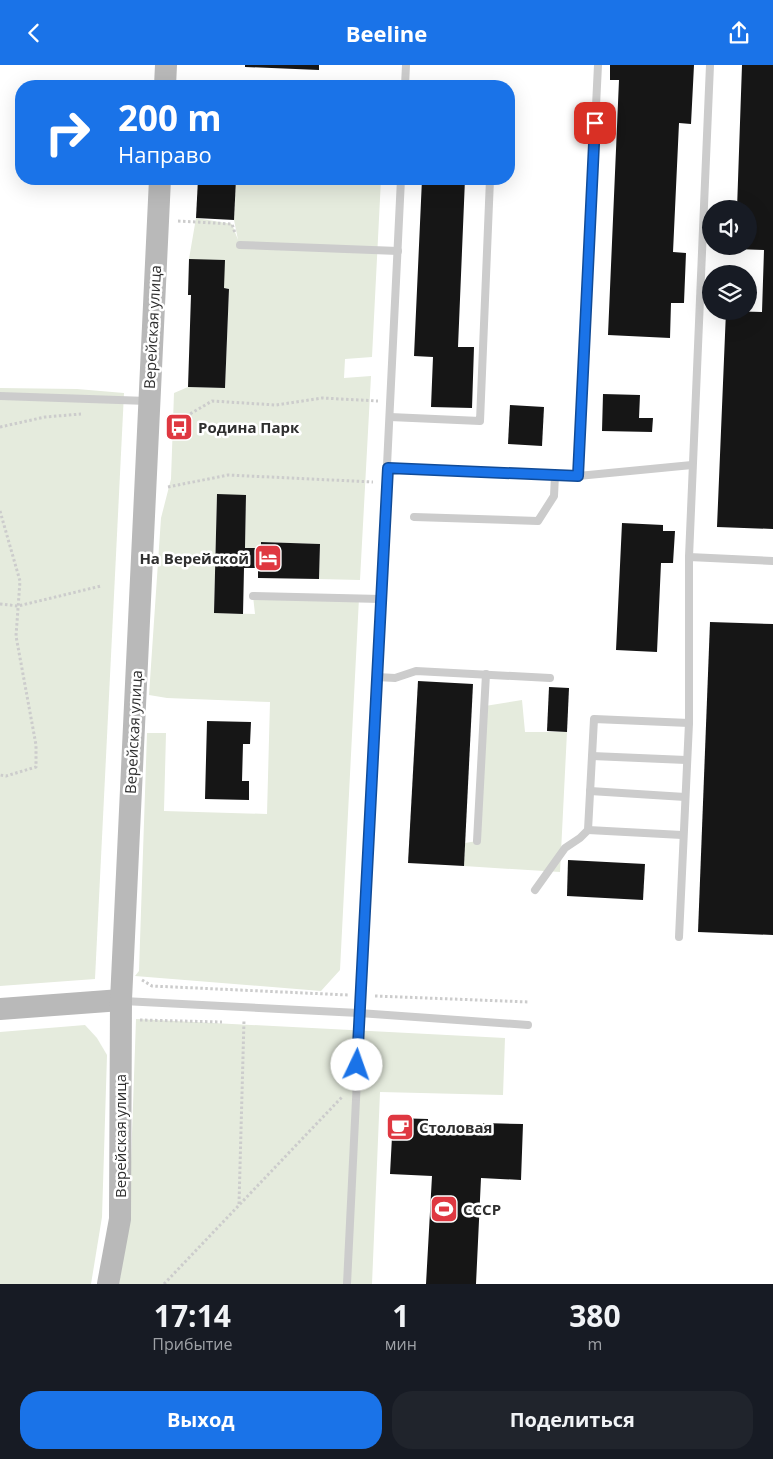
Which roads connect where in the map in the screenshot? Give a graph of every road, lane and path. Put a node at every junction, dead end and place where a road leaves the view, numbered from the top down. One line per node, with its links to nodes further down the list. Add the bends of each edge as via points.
1 (406, 65): 6 (lane)
2 (598, 65): 23 (lane)
3 (710, 65): 20 (lane)
4 (165, 78): 5 (lane)
5 (181, 80)
6 (405, 80)
7 (160, 185): 14 (street, Верейская улица)
8 (401, 185): 12 (lane)
9 (490, 185): 17 (lane, via 480,421)
10 (175, 221): 11 (path, via 232,224)
11 (240, 245): 12 (lane)
12 (398, 251): 15 (lane)
13 (0, 396): 14 (lane)
14 (148, 401): 49 (street, Верейская улица)
15 (391, 401): 17 (lane); 18 (path, via 322,397 276,405 212,401)
16 (90, 413): 19 (path, via 45,417)
17 (390, 417): 21 (lane)
18 (173, 424)
19 (0, 427)
20 (692, 465): 23 (lane); 28 (lane)
21 (388, 468): 22 (lane); 24 (lane)
22 (555, 475): 23 (lane); 27 (lane, via 554,496 538,521)
23 (578, 476)
24 (387, 482): 25 (path, via 228,475); 32 (lane)
25 (168, 487)
26 (0, 511): 34 (path, via 20,581)
27 (414, 517)
28 (689, 557): 29 (lane); 38 (lane)
29 (773, 561)
30 (100, 586): 34 (path)
31 (253, 596): 32 (lane)
32 (381, 599): 36 (lane)
33 (0, 604): 34 (path)
34 (18, 606): 41 (path, via 16,636 36,745 36,767)
35 (486, 674): 36 (lane, via 416,671 395,678); 37 (lane); 46 (lane)
36 (377, 677): 50 (lane)
37 (550, 678)
38 (689, 723): 39 (lane, via 594,719); 40 (lane)
39 (592, 756): 40 (lane); 42 (lane)
40 (686, 760): 43 (lane)
41 (0, 775)
42 (590, 791): 43 (lane); 44 (lane)
43 (685, 797): 45 (lane)
44 (588, 830): 45 (lane); 47 (lane, via 565,848)
45 (682, 835): 48 (lane)
46 (478, 841)
47 (535, 890)
48 (679, 937)
49 (122, 974): 50 (path, via 133,975 152,986); 51 (street, Верейская улица)
50 (360, 995): 52 (path); 55 (lane)
51 (121, 1001): 53 (lane); 54 (street); 59 (street, Верейская улица, via 120,1219)
52 (529, 1002)
53 (244, 1007): 55 (lane); 58 (path)
54 (0, 1009)
55 (359, 1013): 56 (lane); 57 (lane)
56 (528, 1025)
57 (356, 1082): 58 (path); 61 (lane)
58 (239, 1205): 60 (path)
59 (108, 1284)
60 (164, 1284)
61 (347, 1284)

